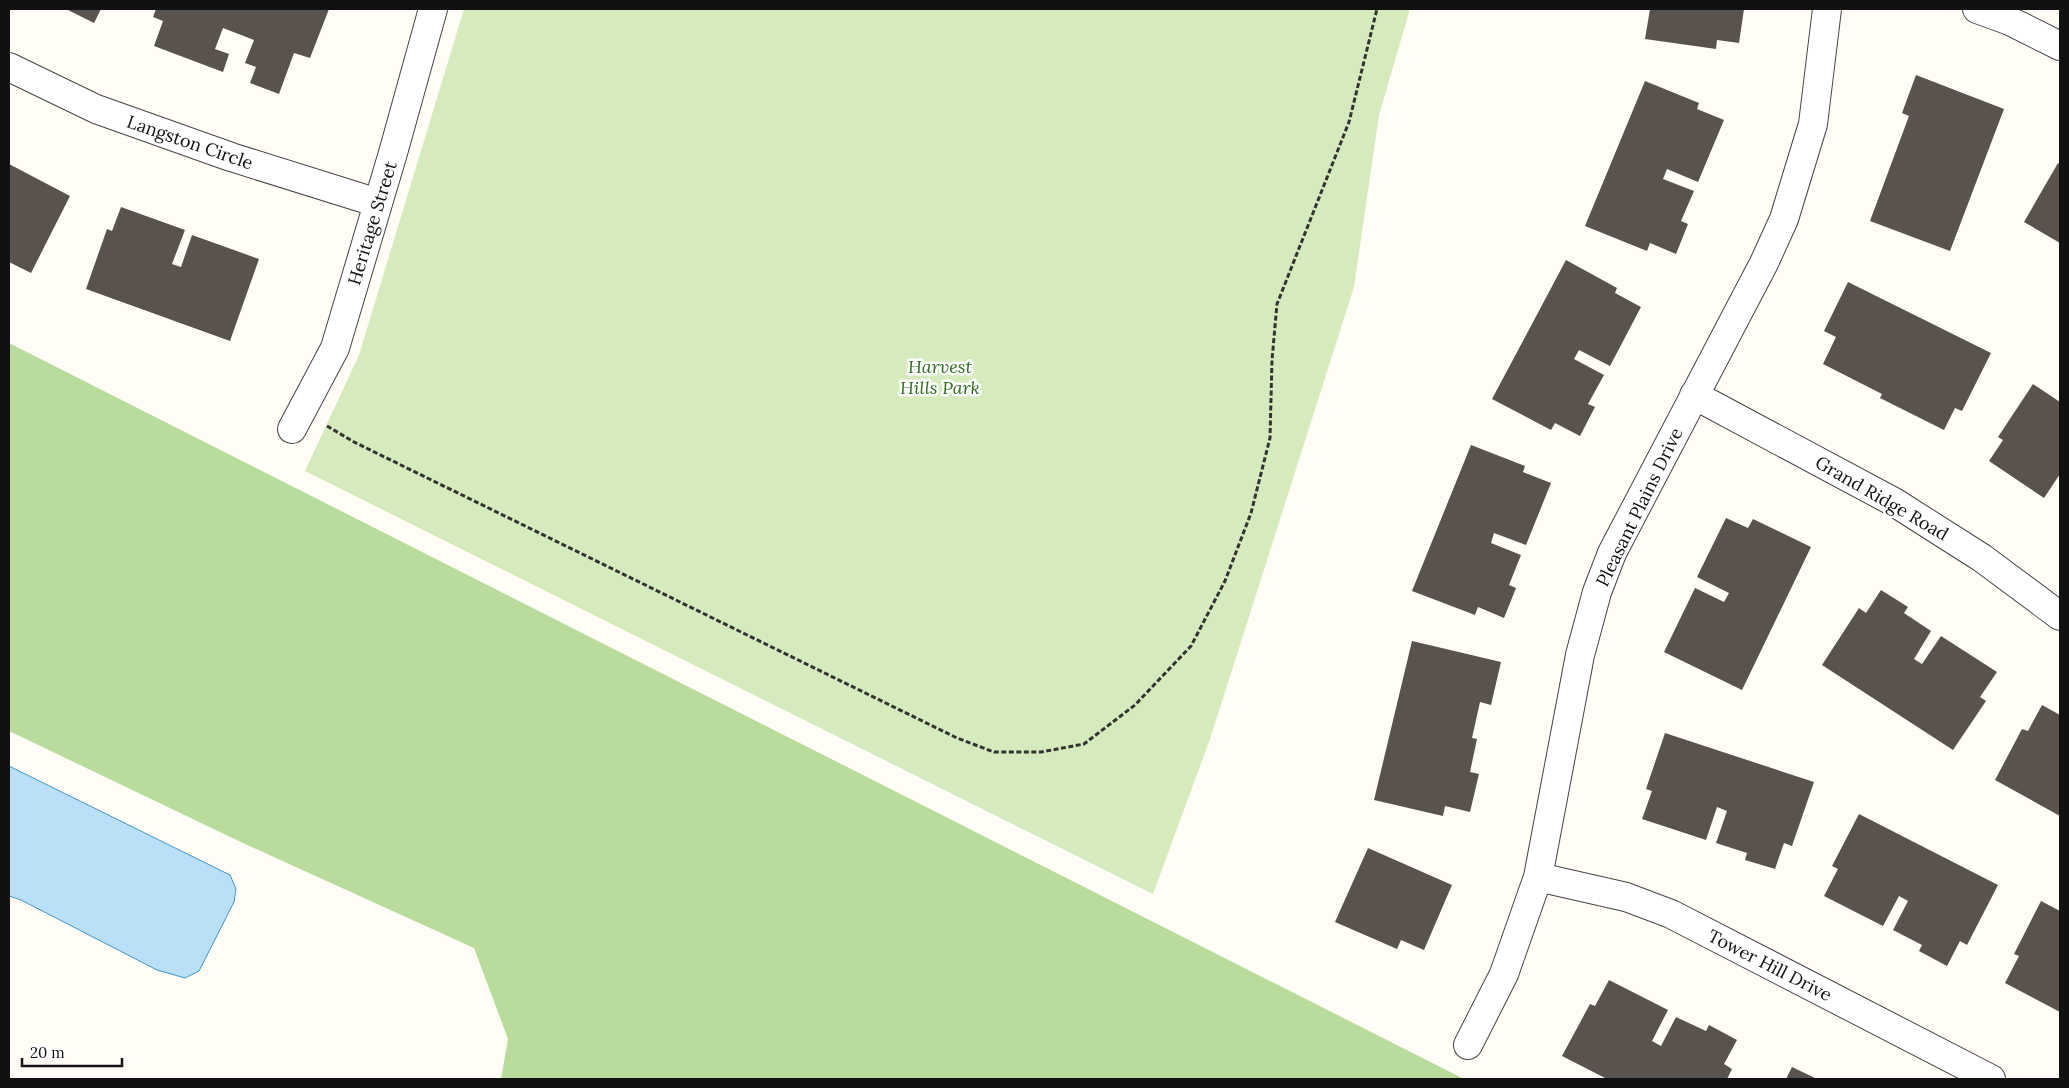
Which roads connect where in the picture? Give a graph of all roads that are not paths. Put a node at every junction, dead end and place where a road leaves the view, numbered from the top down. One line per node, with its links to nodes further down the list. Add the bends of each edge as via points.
1 (433, 9): 6 (street, Heritage Street)
2 (1827, 9): 7 (street, Pleasant Plains Drive, via 1813,124 1784,219)
3 (1977, 9): 4 (street)
4 (2060, 46)
5 (9, 67): 6 (street, Langston Circle, via 96,109 231,157)
6 (378, 203): 8 (street, Heritage Street, via 335,348)
7 (1694, 395): 9 (street, Grand Ridge Road, via 1894,502 1982,558); 10 (street, Pleasant Plains Drive, via 1612,553 1597,592 1580,655)
8 (297, 420)
9 (2060, 616)
10 (1538, 877): 11 (street, Pleasant Plains Drive, via 1504,974); 12 (street, Tower Hill Drive, via 1626,897 1671,914)
11 (1468, 1045)
12 (1991, 1079)

